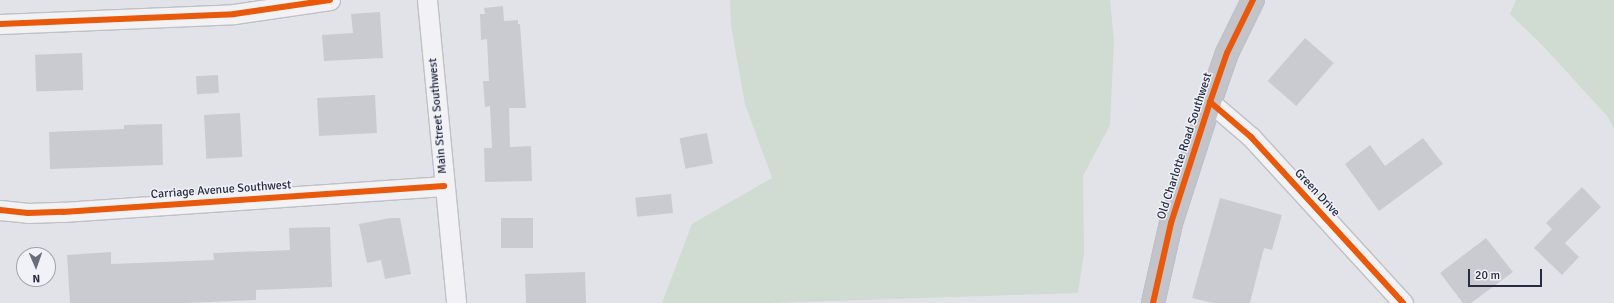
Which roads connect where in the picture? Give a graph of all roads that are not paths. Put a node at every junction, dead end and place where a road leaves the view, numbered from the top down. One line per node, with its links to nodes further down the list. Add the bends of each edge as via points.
1 (330, 0): 4 (street, via 234,14)
2 (427, 0): 6 (street, Main Street Southwest)
3 (1253, 0): 5 (street, Old Charlotte Road Southwest, via 1227,53)
4 (0, 24)
5 (1210, 102): 9 (street, Old Charlotte Road Southwest, via 1171,223); 10 (street, Green Drive, via 1251,137)
6 (444, 186): 7 (street, Carriage Avenue Southwest, via 63,212 28,213); 8 (street, Main Street Southwest)
7 (0, 210)
8 (456, 303)
9 (1153, 303)
10 (1403, 303)

